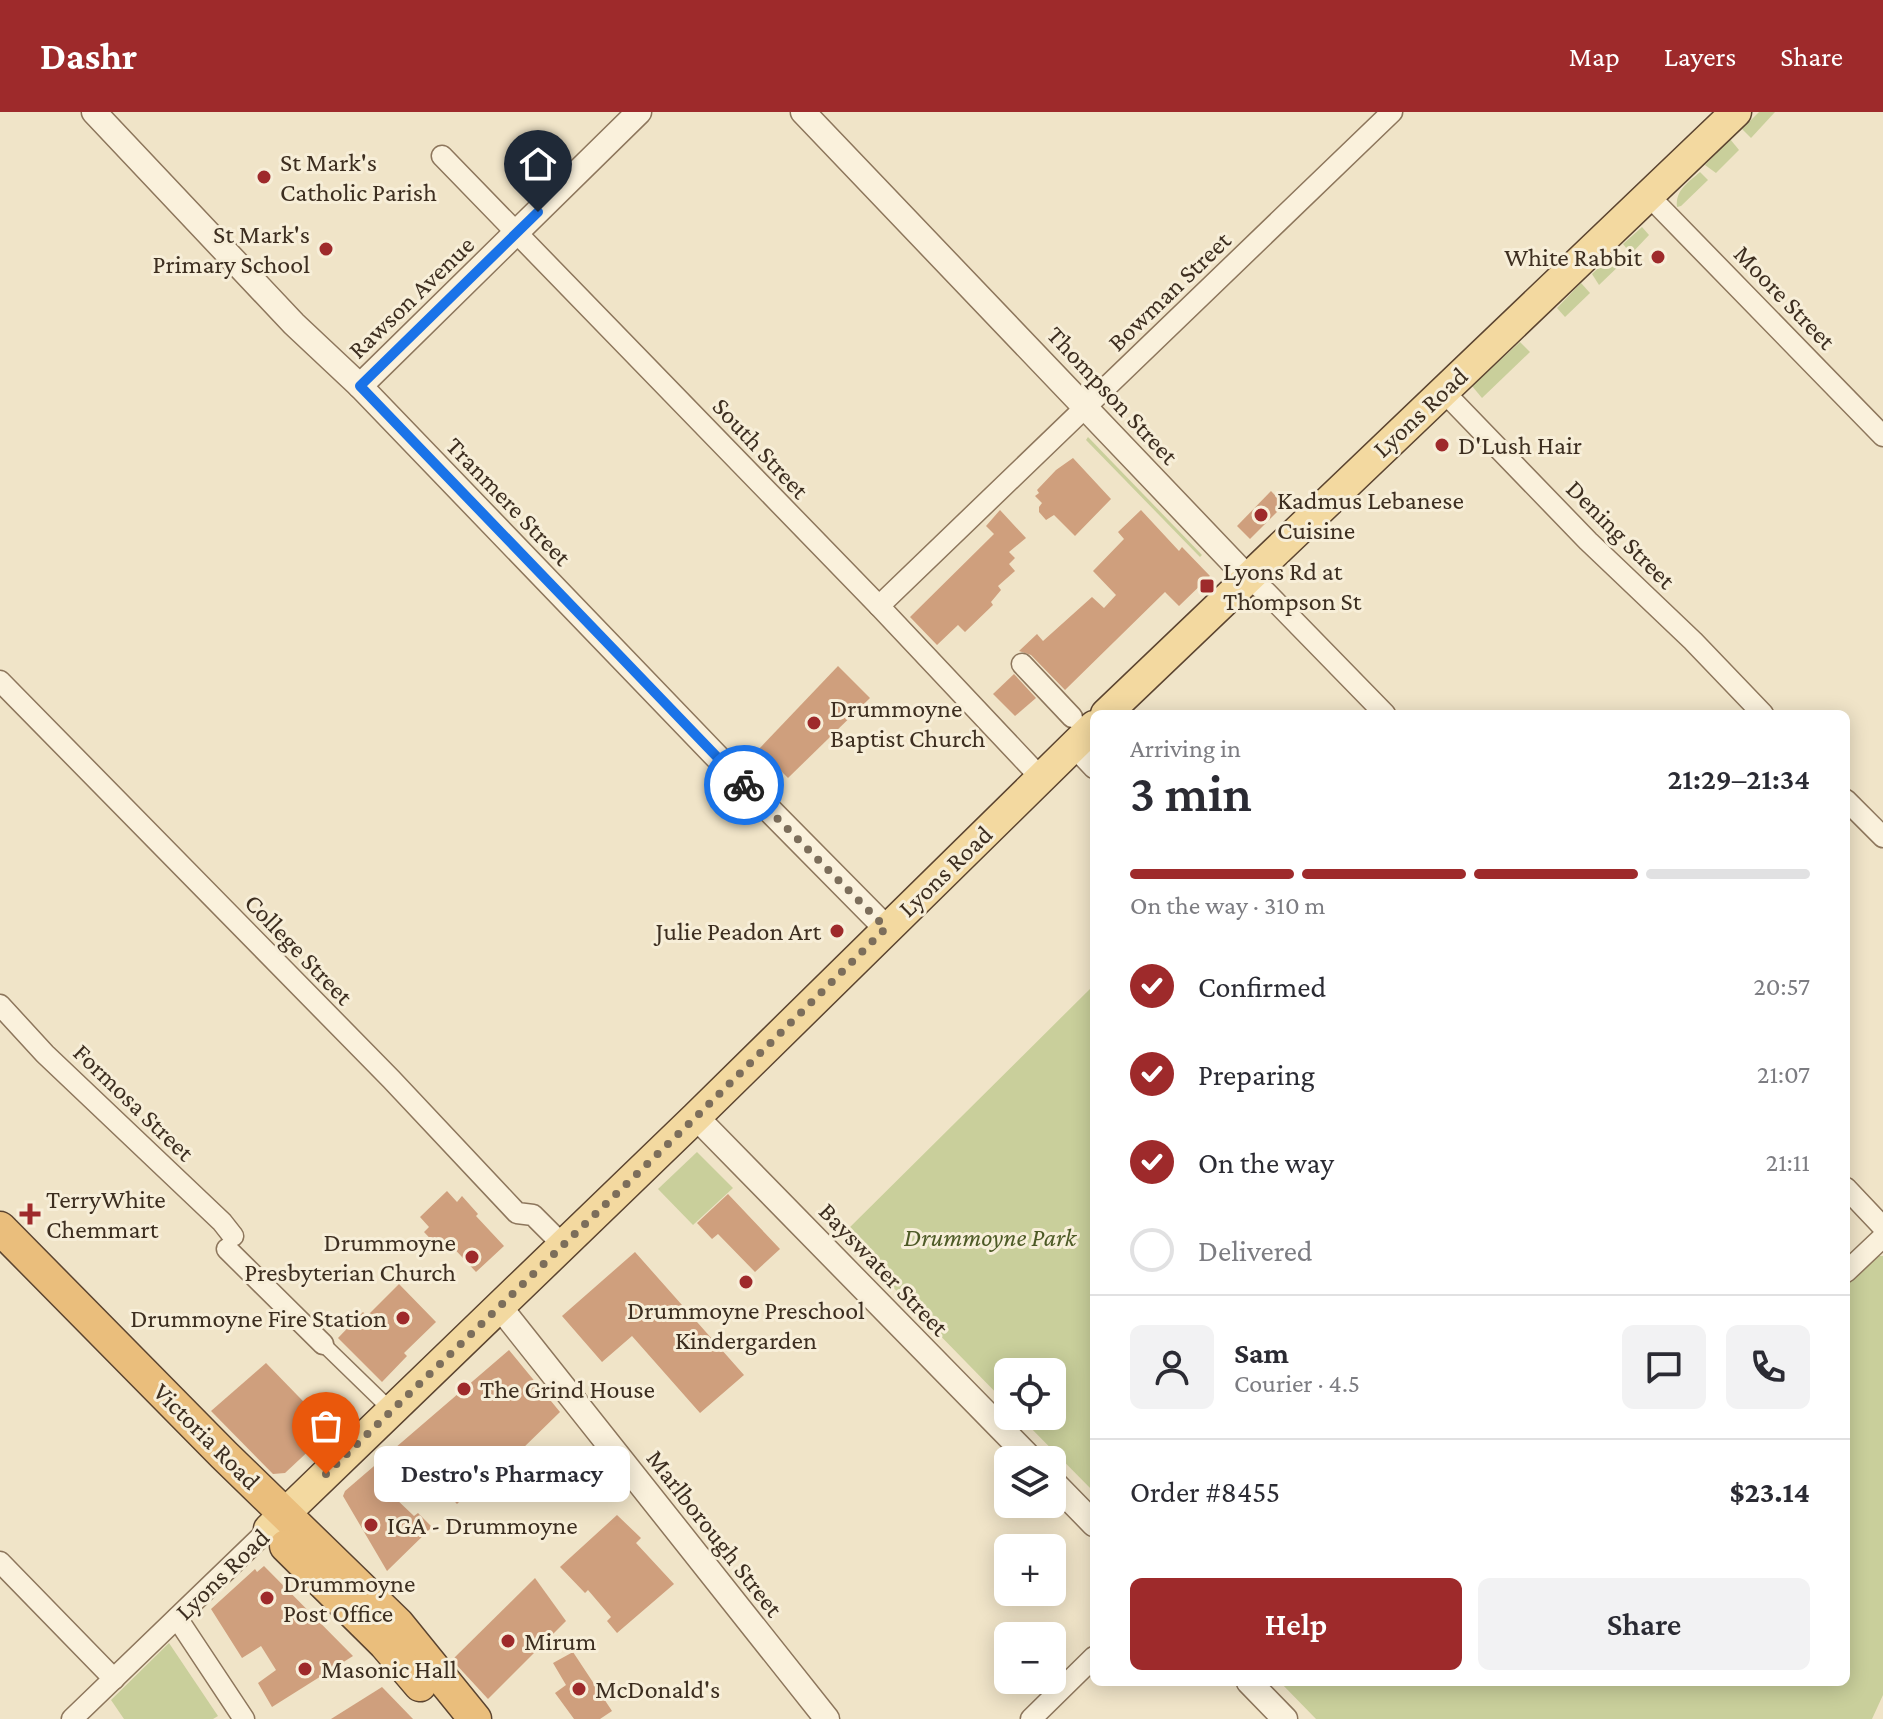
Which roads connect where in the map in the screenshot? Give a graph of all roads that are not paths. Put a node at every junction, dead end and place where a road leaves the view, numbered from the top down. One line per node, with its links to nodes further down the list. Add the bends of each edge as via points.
1 (94, 112): 9 (street, Tranmere Street, via 294,324)
2 (639, 112): 8 (street, Rawson Avenue)
3 (803, 112): 11 (street, Thompson Street)
4 (1392, 112): 11 (street, Bowman Street)
5 (1736, 112): 7 (main road, Lyons Road)
6 (442, 156): 8 (street, South Street)
7 (1649, 196): 10 (main road, Lyons Road); 12 (street, Moore Street)
8 (516, 233): 9 (street, Rawson Avenue); 14 (street, South Street)
9 (360, 386): 25 (street, Tranmere Street)
10 (1443, 391): 13 (main road, Lyons Road); 19 (street, Dening Street)
11 (1086, 407): 13 (street, Thompson Street); 14 (street, Bowman Street)
12 (1883, 436)
13 (1248, 578): 17 (main road, Lyons Road); 18 (street, Thompson Street)
14 (879, 606): 22 (street, South Street)
15 (1022, 664): 20 (street)
16 (0, 681): 32 (street, College Street, via 517,1213 533,1215)
17 (1110, 710)
18 (1381, 710)
19 (1759, 710)
20 (1080, 730): 21 (street); 22 (main road, Lyons Road)
21 (1090, 757)
22 (1041, 778): 25 (main road, Lyons Road)
23 (1850, 804): 24 (street)
24 (1883, 837)
25 (886, 928): 27 (main road, Lyons Road)
26 (1, 1009): 36 (street, Formosa Street, via 222,1222 230,1242)
27 (696, 1117): 32 (main road, Lyons Road); 38 (street, Bayswater Street)
28 (1850, 1192): 29 (street)
29 (1883, 1227)
30 (0, 1228): 41 (highway, Victoria Road)
31 (1883, 1237): 34 (street)
32 (563, 1245): 35 (main road, Lyons Road)
33 (0, 1253): 41 (highway, Victoria Road)
34 (1850, 1268)
35 (499, 1306): 37 (main road, Lyons Road); 51 (street, Marlborough Street)
36 (323, 1344): 37 (street, Formosa Street)
37 (392, 1411): 41 (main road, Lyons Road)
38 (1018, 1446)
39 (1066, 1495): 40 (street)
40 (1090, 1520)
41 (277, 1521): 43 (street, Lyons Road); 49 (highway, Victoria Road); 50 (highway, Victoria Road, via 398,1624)
42 (0, 1562): 45 (street)
43 (177, 1618): 45 (street, Lyons Road); 48 (street)
44 (1090, 1661): 52 (street)
45 (114, 1679): 47 (street, Lyons Road)
46 (1253, 1686): 53 (street)
47 (72, 1719)
48 (244, 1719)
49 (447, 1719)
50 (475, 1719)
51 (827, 1719)
52 (1031, 1719)
53 (1285, 1719)

